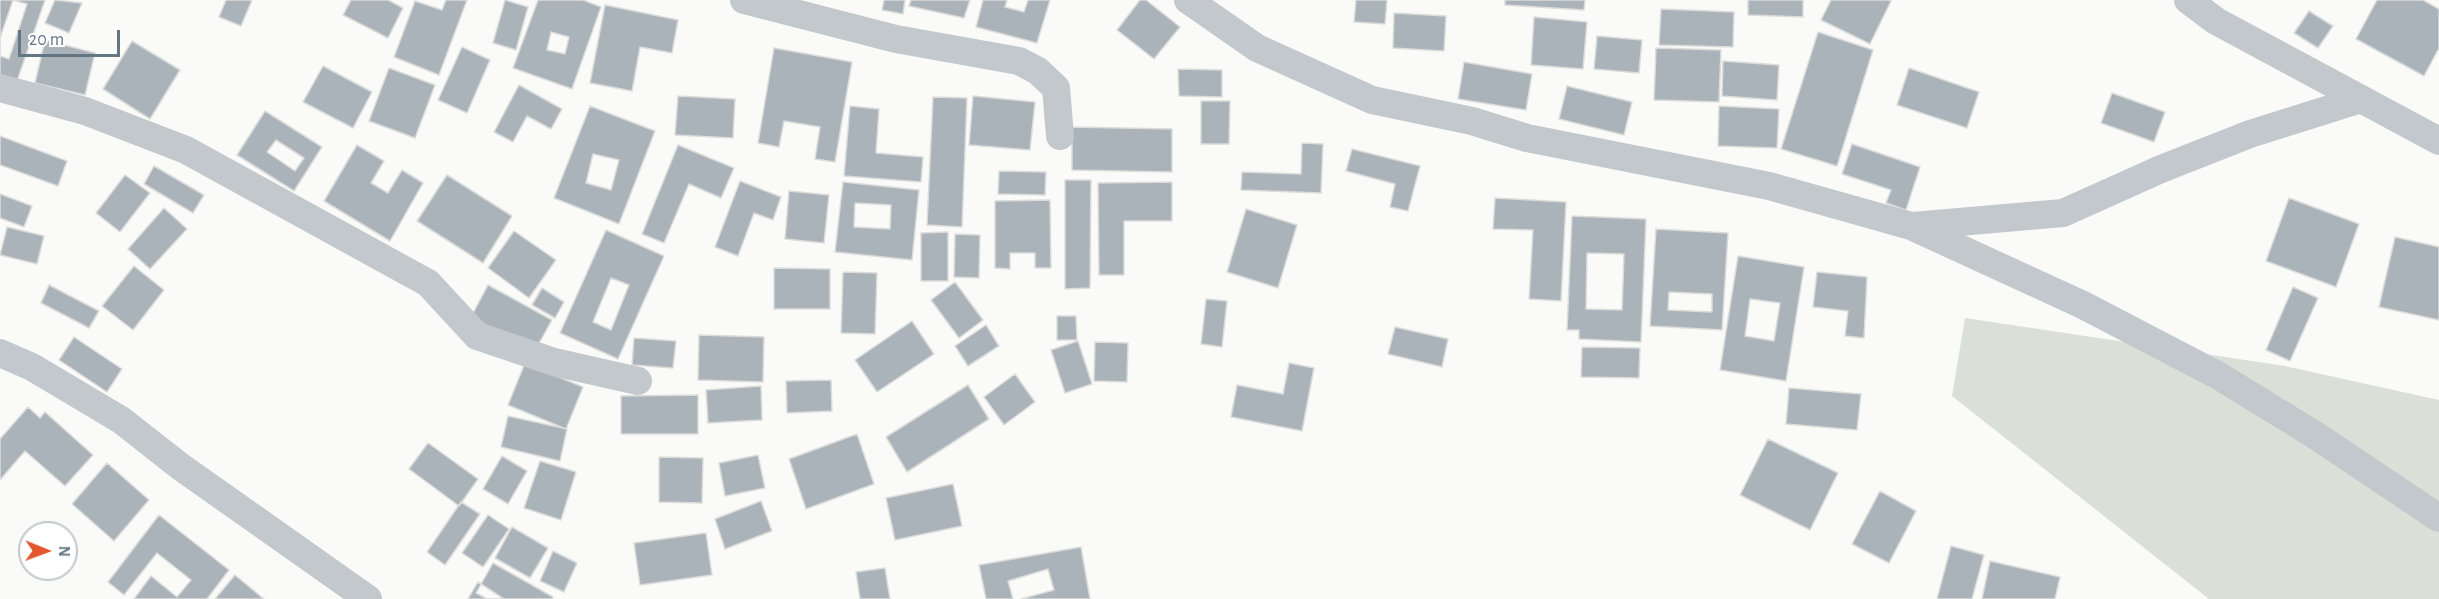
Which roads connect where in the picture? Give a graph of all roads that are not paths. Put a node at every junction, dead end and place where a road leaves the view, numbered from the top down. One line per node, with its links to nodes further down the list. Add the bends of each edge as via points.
1 (744, 0): 6 (street, via 896,39 1019,61 1038,70 1056,88)
2 (1188, 0): 8 (street, via 1257,48 1372,100 1472,121 1527,138 1769,186)
3 (2188, 0): 5 (street, via 2216,21)
4 (0, 88): 10 (street, via 85,111 186,150 428,283 477,336 554,362)
5 (2358, 100): 7 (street); 8 (street, via 2250,134 2063,213)
6 (1060, 136)
7 (2439, 141)
8 (1911, 226): 11 (street, via 2083,305 2219,376)
9 (0, 353): 12 (street, via 32,367 121,420)
10 (638, 381)
11 (2439, 518)
12 (368, 599)

